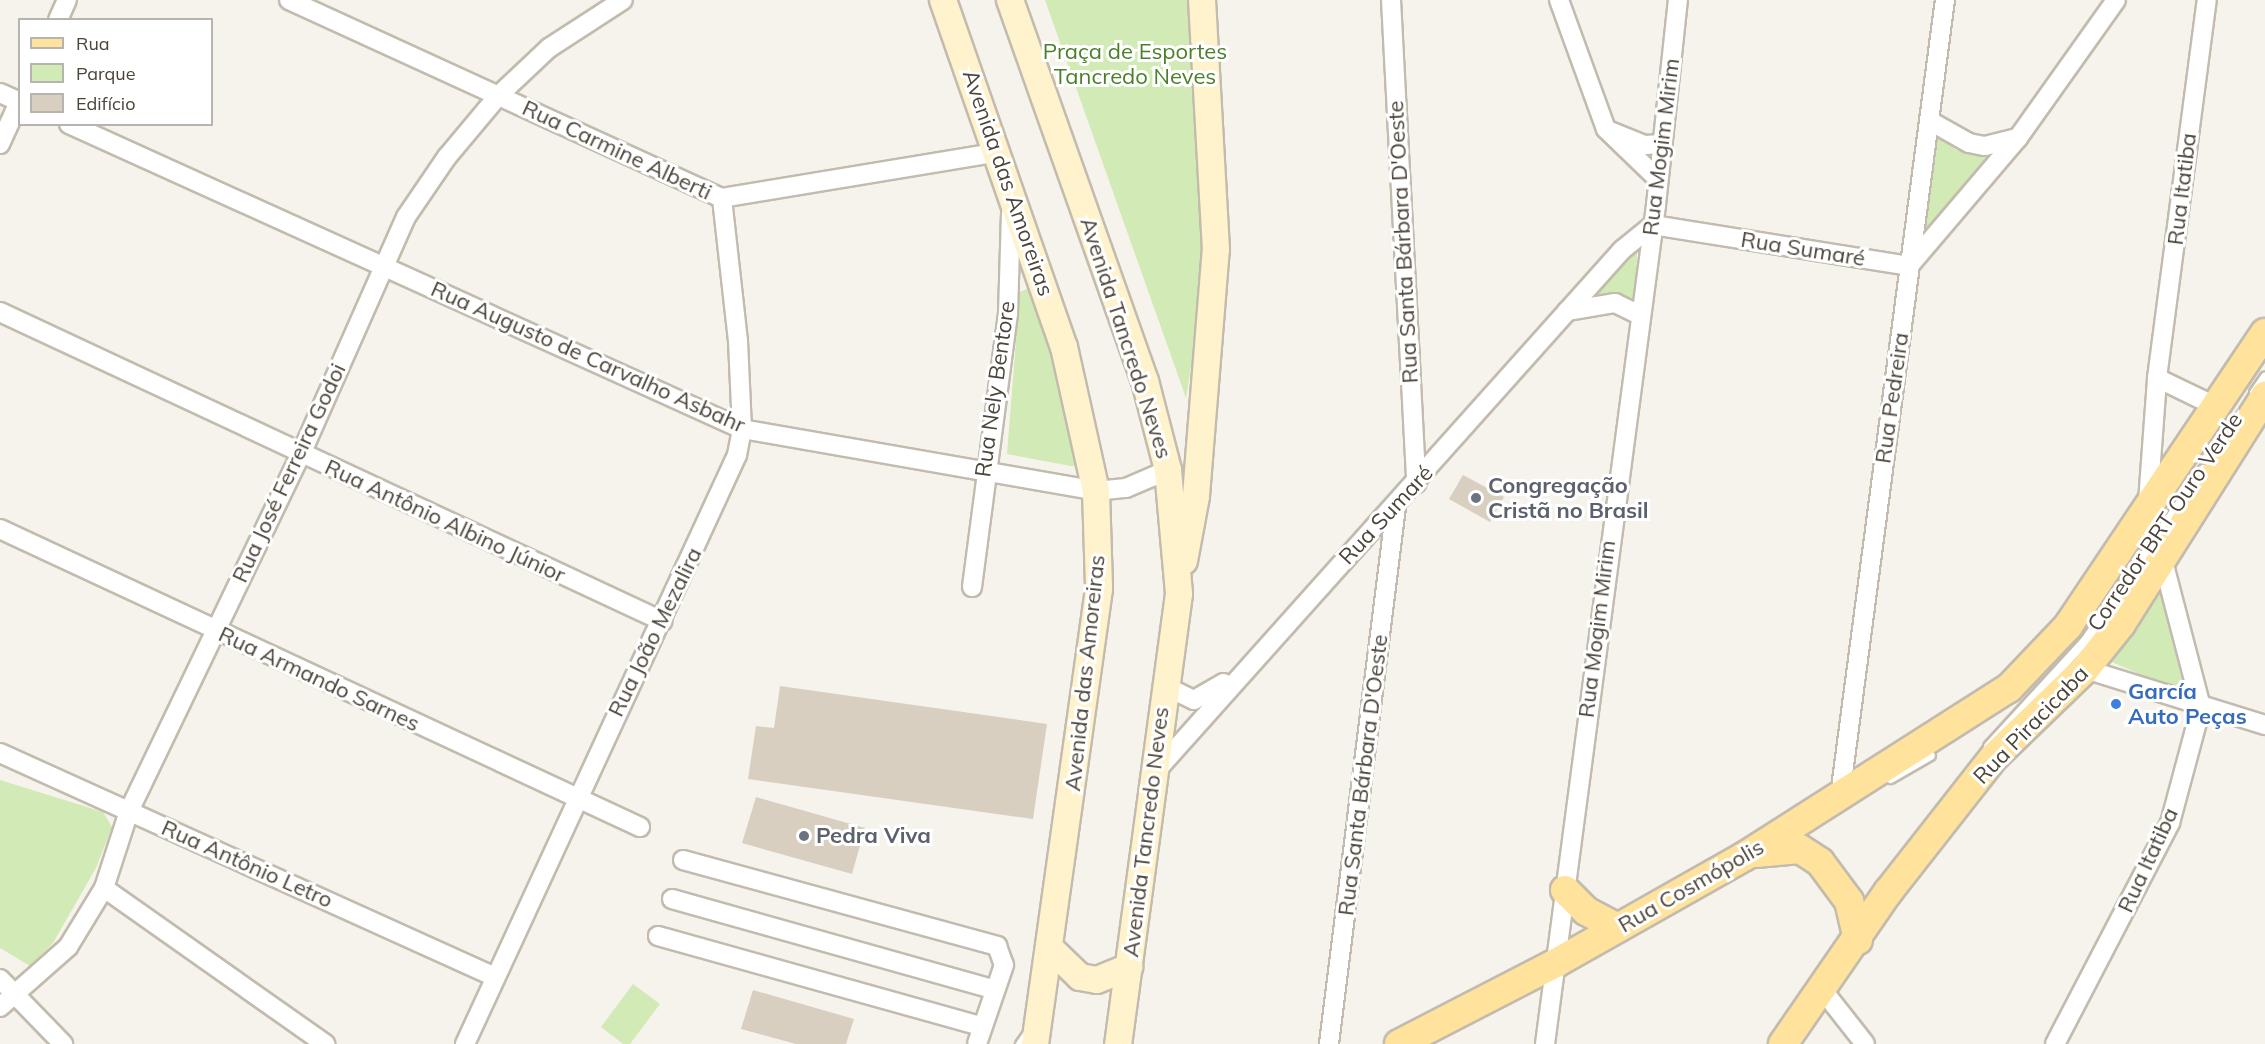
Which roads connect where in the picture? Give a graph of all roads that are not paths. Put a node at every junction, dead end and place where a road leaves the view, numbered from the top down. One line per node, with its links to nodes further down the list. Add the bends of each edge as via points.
1 (67, 0): 13 (street)
2 (290, 0): 15 (street, Rua Carmine Alberti)
3 (623, 0): 15 (street, Rua José Ferreira Godoi, via 549,48)
4 (943, 0): 24 (main road, Avenida das Amoreiras)
5 (1010, 0): 45 (main road, Avenida Tancredo Neves, via 1145,381)
6 (1202, 0): 38 (main road, via 1216,250)
7 (1390, 0): 47 (street, Rua Santa Bárbara D'Oeste)
8 (1558, 0): 20 (street)
9 (1678, 0): 23 (street, Rua Mogim Mirim)
10 (1945, 0): 18 (street, Rua Pedreira)
11 (2116, 0): 21 (street)
12 (2207, 0): 37 (street, Rua Itatiba)
13 (59, 18)
14 (0, 93): 16 (street)
15 (498, 96): 27 (street, Rua Carmine Alberti); 29 (street, Rua José Ferreira Godoi, via 435,174)
16 (18, 101)
17 (18, 103): 22 (street)
18 (1930, 121): 21 (street, via 1969,143 1985,146); 30 (street, Rua Pedreira)
19 (73, 126): 29 (street, Rua Augusto de Carvalho Asbahr)
20 (1606, 129): 23 (street, via 1645,144); 25 (street)
21 (2018, 138): 30 (street)
22 (0, 144)
23 (1662, 144): 25 (street, Rua Mogim Mirim)
24 (999, 152): 26 (main road, Avenida das Amoreiras); 27 (street, Rua Carmine Alberti)
25 (1658, 179): 28 (street, Rua Mogim Mirim)
26 (1010, 191): 46 (street, Rua Nely Bentore, via 1008,314); 48 (main road, Avenida das Amoreiras, via 1064,346)
27 (723, 198): 41 (street, Rua João Mezalira)
28 (1653, 225): 30 (street, Rua Sumaré); 31 (street, Rua Sumaré, via 1599,273); 33 (street, Rua Mogim Mirim)
29 (384, 266): 41 (street, Rua Augusto de Carvalho Asbahr); 43 (street, Rua José Ferreira Godoi)
30 (1909, 266): 66 (street, Rua Pedreira)
31 (1567, 311): 33 (street, via 1615,303); 47 (street, Rua Sumaré)
32 (0, 312): 43 (street, Rua Antônio Albino Júnior)
33 (1638, 314): 73 (street, Rua Mogim Mirim)
34 (2265, 333): 40 (main road, Rua Piracicaba)
35 (2265, 351): 61 (lane, Corredor BRT Ouro Verde, via 2074,632 2015,696)
36 (2265, 375): 42 (lane, Corredor BRT Ouro Verde)
37 (2157, 378): 40 (street); 49 (street, Rua Itatiba)
38 (1206, 391): 45 (main road, via 1186,446); 54 (main road)
39 (2265, 396): 52 (main road, Rua Piracicaba)
40 (2217, 407): 49 (main road, Rua Piracicaba)
41 (742, 429): 46 (street, Rua Augusto de Carvalho Asbahr); 55 (street, Rua João Mezalira, via 737,455)
42 (2225, 435)
43 (300, 454): 55 (street, Rua Antônio Albino Júnior); 56 (street, Rua José Ferreira Godoi)
44 (2212, 454): 74 (lane, Corredor BRT Ouro Verde, via 2085,640 2004,723 1890,875)
45 (1168, 470): 48 (street, Rua Augusto de Carvalho Asbahr, via 1126,488); 54 (main road, Avenida Tancredo Neves)
46 (983, 471): 48 (street, Rua Augusto de Carvalho Asbahr); 53 (street, Rua Nely Bentore)
47 (1416, 483): 50 (street, Rua Sumaré)
48 (1096, 491): 79 (main road, Avenida das Amoreiras, via 1099,589)
49 (2148, 503): 61 (main road, Rua Piracicaba, via 2068,626 2029,672)
50 (1396, 506): 57 (street, Rua Sumaré); 96 (street, Rua Santa Bárbara D'Oeste)
51 (0, 529): 56 (street, Rua Armando Sarnes)
52 (2163, 561): 58 (main road, Rua Piracicaba); 60 (street, Rua Itatiba)
53 (972, 587)
54 (1179, 594): 59 (main road, Avenida Tancredo Neves)
55 (662, 621): 67 (street, Rua João Mezalira)
56 (214, 630): 67 (street, Rua Armando Sarnes); 68 (street, Rua José Ferreira Godoi)
57 (1251, 663): 59 (street, Rua Sumaré, via 1204,697 1186,699); 65 (street, Rua Sumaré)
58 (2085, 669): 60 (street); 74 (main road, Rua Piracicaba, via 1994,758)
59 (1165, 686): 65 (main road, Avenida Tancredo Neves)
60 (2201, 706): 62 (street); 101 (street, Rua Itatiba, via 2170,823)
61 (1971, 721): 66 (main road, Rua Cosmópolis)
62 (2265, 725)
63 (1940, 748): 66 (lane, via 1902,773)
64 (0, 753): 68 (street, Rua Antônio Letro)
65 (1156, 771): 81 (main road, Avenida Tancredo Neves)
66 (1840, 796): 70 (main road, Rua Cosmópolis)
67 (575, 799): 69 (street, Rua Armando Sarnes); 82 (street, Rua João Mezalira)
68 (129, 811): 72 (street, Rua José Ferreira Godoi); 82 (street, Rua Antônio Letro)
69 (640, 827)
70 (1745, 856): 76 (main road, Rua Cosmópolis); 78 (main road, via 1786,848 1811,855 1849,901)
71 (683, 860): 85 (street, via 997,946 1005,961)
72 (104, 888): 86 (street, Rua José Ferreira Godoi, via 68,948); 91 (street)
73 (1565, 890): 76 (main road, via 1586,911); 80 (street, Rua Mogim Mirim)
74 (1888, 892): 78 (main road, Rua Piracicaba)
75 (672, 898): 85 (street)
76 (1617, 928): 80 (main road, Rua Cosmópolis)
77 (658, 936): 89 (street)
78 (1858, 940): 84 (main road, Rua Piracicaba)
79 (1052, 950): 81 (main road, via 1080,977 1097,980); 88 (main road, Avenida das Amoreiras)
80 (1557, 963): 97 (main road, Rua Cosmópolis); 98 (street, Rua Mogim Mirim)
81 (1129, 967): 95 (main road, Avenida Tancredo Neves)
82 (495, 977): 92 (street, Rua João Mezalira)
83 (0, 979): 86 (street)
84 (1821, 988): 99 (main road, Rua Piracicaba); 100 (street)
85 (995, 990): 89 (street)
86 (20, 995): 87 (street, Rua José Ferreira Godoi); 90 (street)
87 (0, 1007)
88 (1040, 1017): 93 (lane); 94 (main road, Avenida das Amoreiras)
89 (980, 1036)
90 (63, 1044)
91 (326, 1044)
92 (465, 1044)
93 (1020, 1044)
94 (1035, 1044)
95 (1118, 1044)
96 (1329, 1044)
97 (1399, 1044)
98 (1545, 1044)
99 (1783, 1044)
100 (1865, 1044)
101 (2055, 1044)

